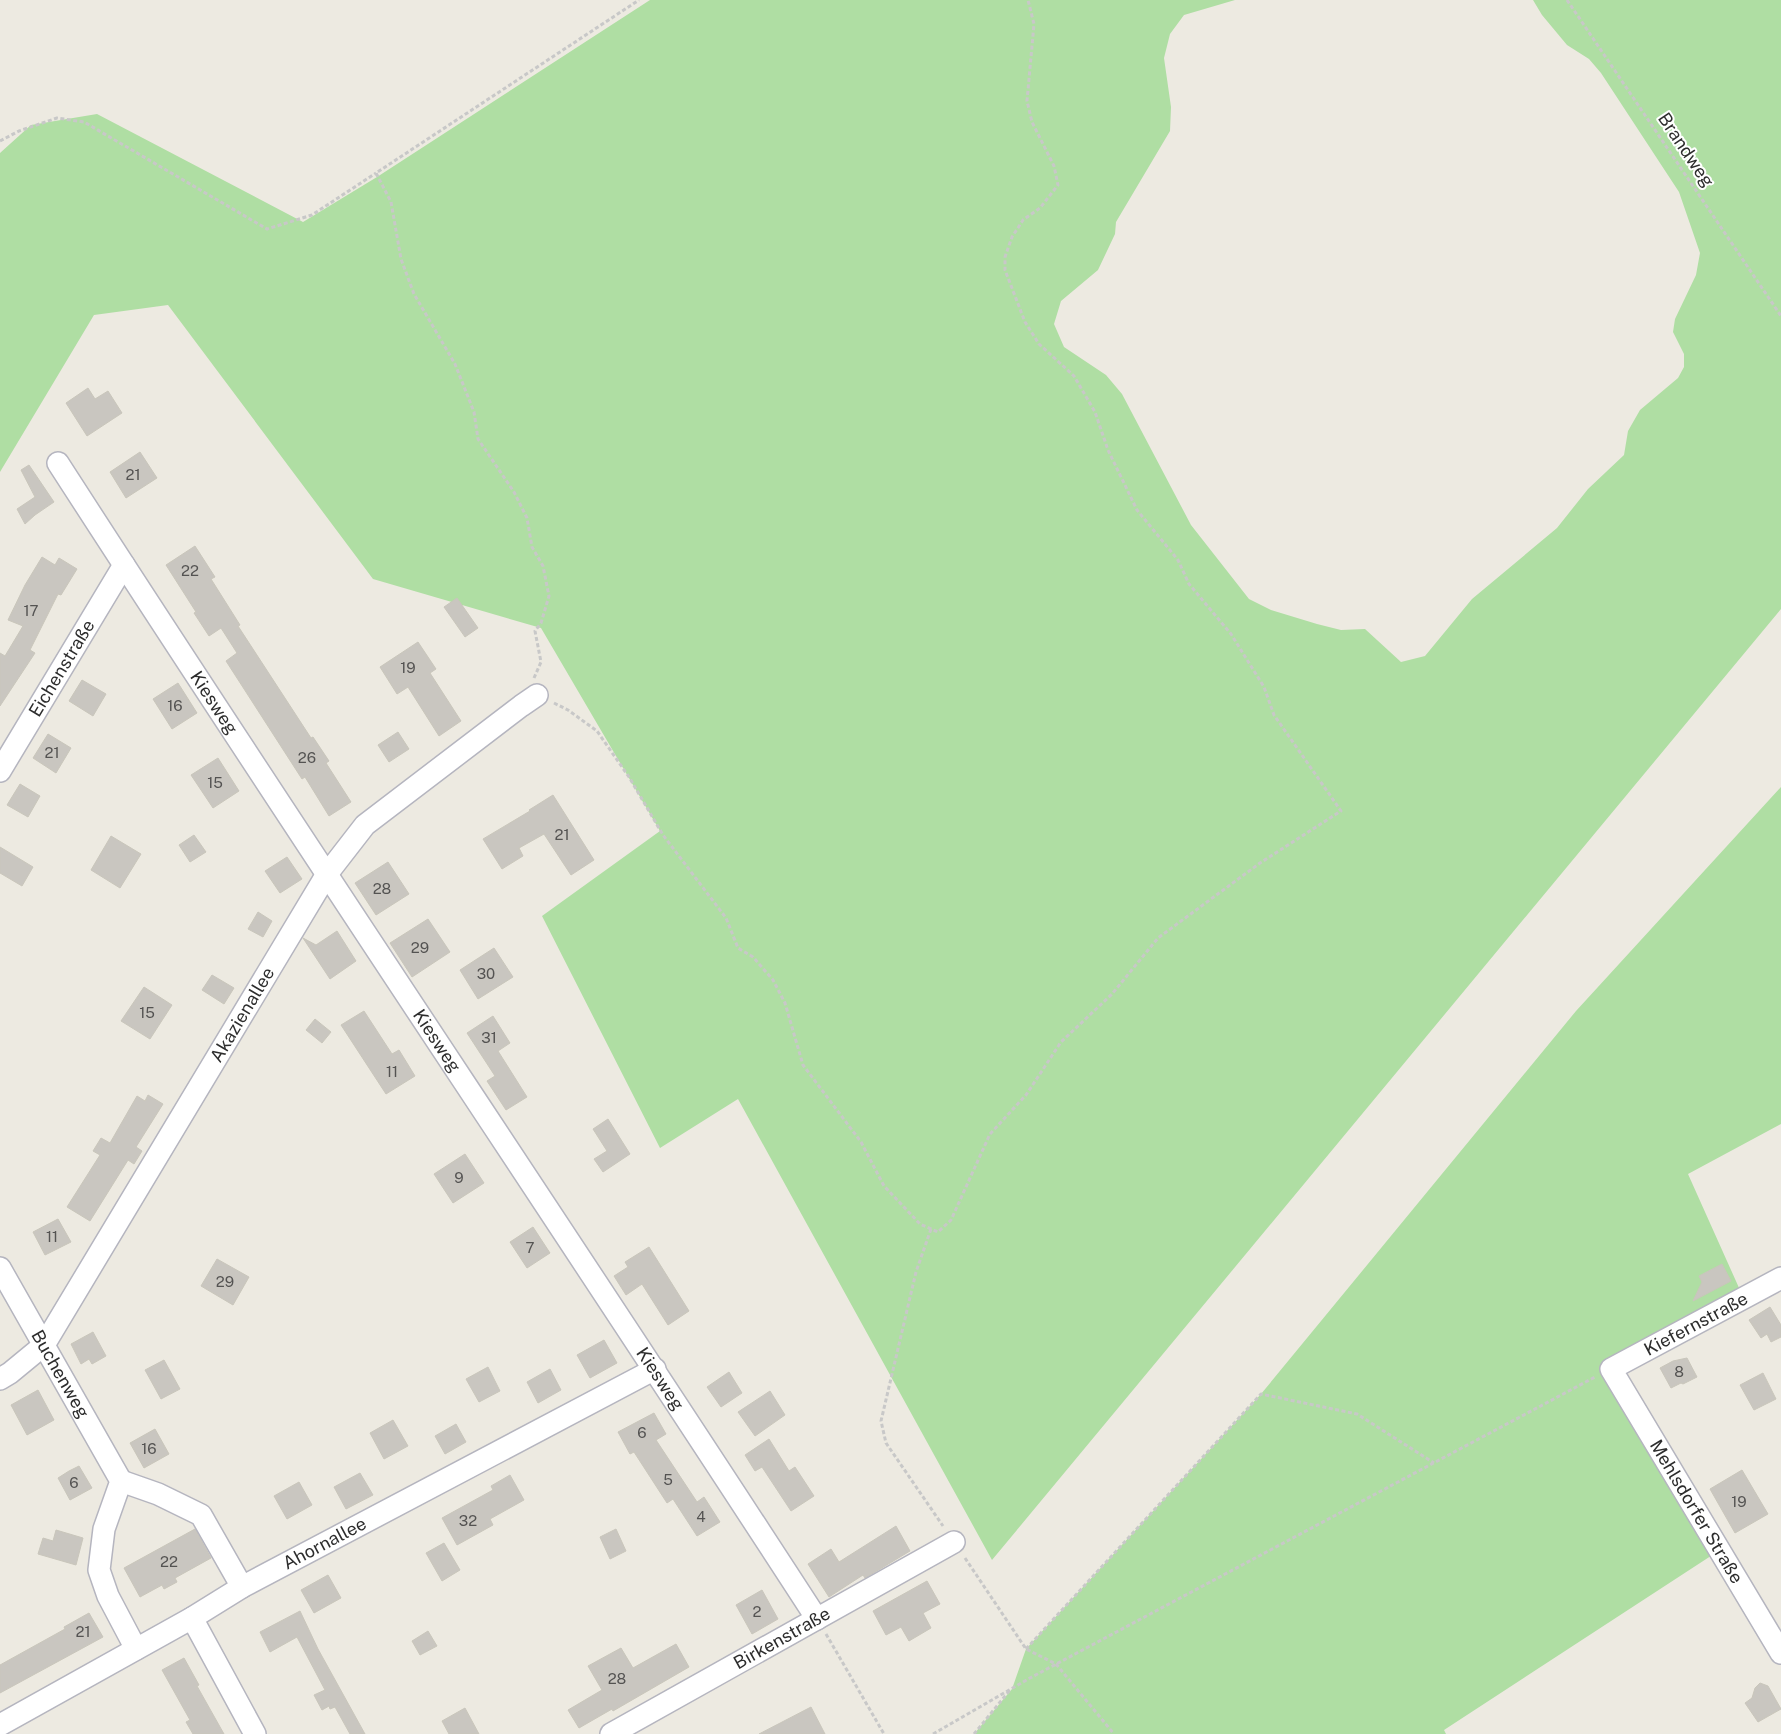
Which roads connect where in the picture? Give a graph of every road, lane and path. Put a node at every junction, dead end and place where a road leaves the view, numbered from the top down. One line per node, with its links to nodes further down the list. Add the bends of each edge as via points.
1 (639, 0): 5 (path)
2 (1028, 0): 12 (path, via 1034,24 1027,101 1032,122 1054,166 1058,185 1040,208 1023,220 1005,257 1005,270 1024,322 1039,344 1074,376 1096,412 1108,450 1137,510 1178,560 1189,584 1231,634 1264,687 1274,715 1341,811 1260,863 1158,938 1112,994 1061,1042 1026,1095 990,1134 951,1220 938,1232)
3 (1567, 0): 6 (path, Brandweg)
4 (0, 140): 5 (path, via 57,118 84,122 267,229 312,215)
5 (376, 173): 9 (path, via 391,202 401,259 414,294 454,364 474,412 478,439 514,492 527,518 532,547 543,566 549,596 535,632 540,662 534,676)
6 (1781, 316)
7 (58, 464): 8 (street, Kiesweg)
8 (124, 565): 10 (street, Eichenstraße); 11 (street, Kiesweg)
9 (537, 695): 11 (street, Akazienallee, via 365,825); 12 (path, via 568,710 596,731 663,835 726,918 738,948 753,957 773,980 785,1003 803,1065 861,1142 884,1186 920,1224)
10 (0, 771)
11 (326, 874): 15 (street, Akazienallee); 16 (street, Kiesweg)
12 (931, 1229): 21 (path, via 916,1272 881,1420 886,1443)
13 (0, 1268): 15 (street, Buchenweg)
14 (1781, 1278): 17 (street, Kiefernstraße)
15 (44, 1345): 18 (street, Akazienallee); 20 (street, Buchenweg)
16 (655, 1369): 22 (street, Ahornallee); 24 (street, Kiesweg)
17 (1611, 1369): 19 (path); 27 (street, Mehlsdorfer Straße)
18 (0, 1379)
19 (1434, 1463): 26 (path, via 1357,1414 1261,1394); 28 (path)
20 (121, 1482): 22 (street, via 158,1494 201,1515); 25 (street, via 104,1529 99,1570 108,1596)
21 (954, 1542): 24 (street, Birkenstraße); 26 (path)
22 (242, 1587): 23 (street, Ahornallee)
23 (192, 1618): 25 (street, Ahornallee); 31 (street)
24 (817, 1619): 32 (street, Birkenstraße); 33 (path)
25 (136, 1649): 30 (street, Ahornallee)
26 (1026, 1650): 28 (path)
27 (1781, 1654)
28 (1056, 1664): 29 (path); 36 (path)
29 (1012, 1689): 34 (path); 35 (path)
30 (0, 1725)
31 (255, 1734)
32 (610, 1734)
33 (884, 1734)
34 (934, 1734)
35 (974, 1734)
36 (1114, 1734)

